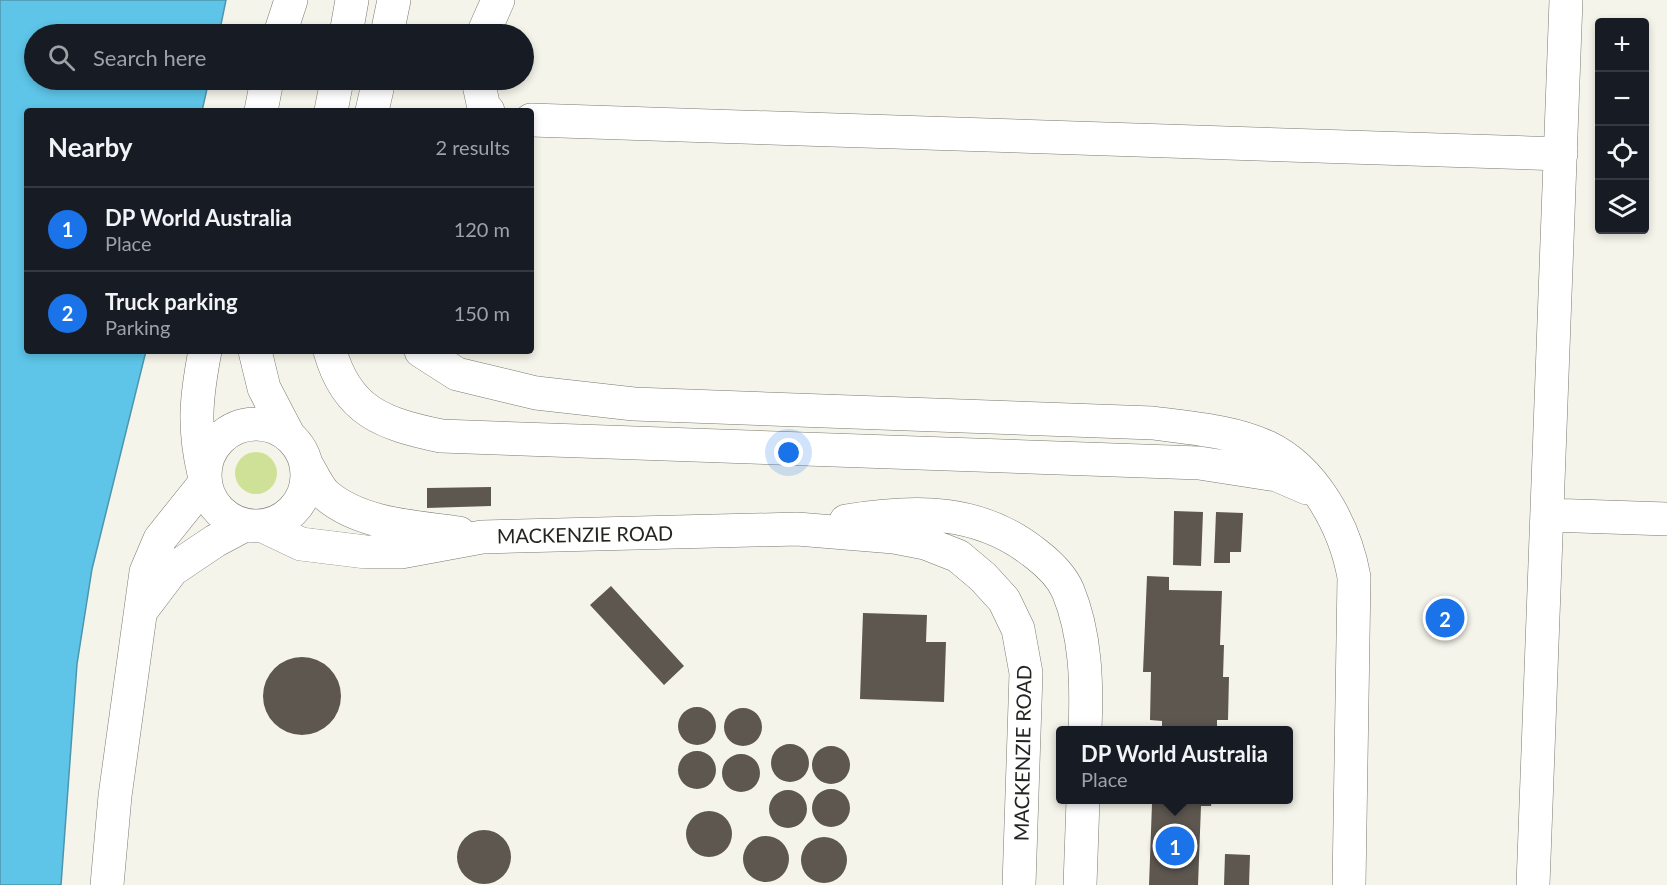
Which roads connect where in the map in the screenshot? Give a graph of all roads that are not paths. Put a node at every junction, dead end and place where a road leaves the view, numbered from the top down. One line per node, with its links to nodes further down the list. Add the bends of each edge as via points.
1 (279, 0): 8 (lane)
2 (291, 0): 9 (lane)
3 (352, 0): 10 (lane)
4 (410, 0): 7 (lane)
5 (498, 0): 11 (lane)
6 (1566, 0): 21 (lane)
7 (394, 9)
8 (278, 24)
9 (282, 24)
10 (348, 24)
11 (487, 24)
12 (265, 90): 16 (lane)
13 (335, 90): 17 (lane)
14 (376, 90): 18 (lane)
15 (480, 90): 19 (lane)
16 (262, 108)
17 (332, 108)
18 (373, 108)
19 (484, 108)
20 (534, 120): 21 (lane)
21 (1561, 154): 30 (lane)
22 (205, 354): 28 (lane, via 195,417)
23 (256, 354): 26 (lane, via 264,388)
24 (331, 354): 29 (lane, via 348,393 368,411 386,422 441,436 1199,464 1277,475 1304,486)
25 (426, 354): 29 (lane, via 457,375 536,393 634,404 1153,423 1196,429 1266,447 1290,461)
26 (289, 436): 27 (lane, via 300,448); 28 (lane, via 258,423 227,432 207,458)
27 (306, 464): 32 (lane, via 307,478 298,504 277,522); 34 (lane, MACKENZIE ROAD, via 326,495 355,511 383,521)
28 (204, 479): 32 (lane, via 210,499 219,511 231,520); 35 (lane, via 160,539 146,572)
29 (1323, 500): 41 (lane, via 1349,549 1354,577)
30 (1548, 515): 31 (lane); 42 (lane)
31 (1667, 519)
32 (254, 526): 34 (lane, MACKENZIE ROAD, via 301,544 366,552 401,552); 35 (lane, via 215,541 172,570)
33 (797, 529): 34 (lane, MACKENZIE ROAD); 36 (lane, MACKENZIE ROAD, via 894,513 933,513 993,527 1021,542 1049,564 1071,600 1083,653); 39 (lane, MACKENZIE ROAD, via 925,543 958,556 1004,600 1018,629 1026,672)
34 (482, 537)
35 (143, 609): 38 (lane, via 120,754)
36 (1085, 726)
37 (1083, 804): 40 (lane)
38 (107, 885)
39 (1019, 885)
40 (1080, 885)
41 (1349, 885)
42 (1533, 885)

